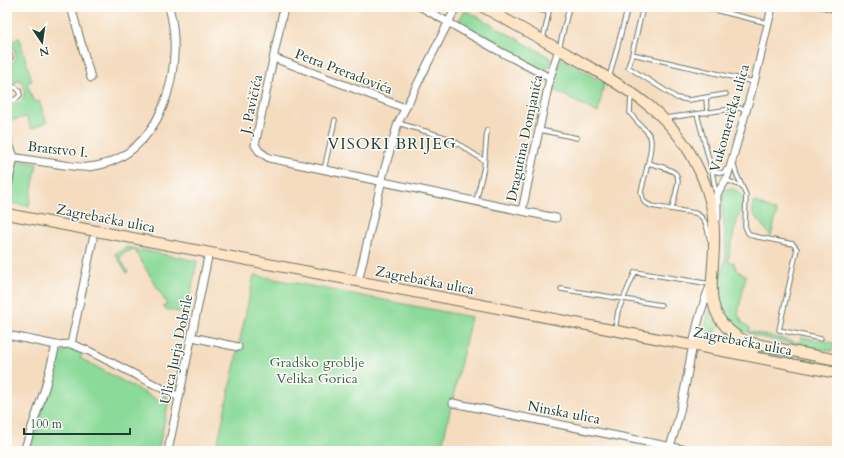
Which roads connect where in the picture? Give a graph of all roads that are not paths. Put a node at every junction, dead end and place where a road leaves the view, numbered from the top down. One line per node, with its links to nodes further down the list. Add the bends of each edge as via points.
1 (169, 7): 46 (street, Bratstvo I., via 175,42 170,81 155,125 141,142 125,155 106,164 87,168)
2 (275, 7): 15 (street)
3 (421, 7): 18 (street)
4 (456, 7): 18 (street)
5 (483, 7): 20 (main road, Zagrebačka ulica)
6 (527, 7): 17 (lane)
7 (550, 7): 17 (lane)
8 (569, 7): 21 (lane)
9 (628, 7): 28 (lane)
10 (643, 7): 23 (lane)
11 (702, 7): 19 (lane)
12 (772, 7): 19 (street, Vukomerička ulica)
13 (822, 7): 16 (lane)
14 (73, 8): 26 (street)
15 (283, 8): 24 (street, J. Pavičića)
16 (837, 11)
17 (549, 12): 20 (lane)
18 (448, 22): 27 (street); 35 (street)
19 (768, 23): 29 (street, Vukomerička ulica)
20 (542, 40): 21 (main road, Zagrebačka ulica)
21 (559, 49): 27 (street, Dragutina Domjanića); 28 (main road, Zagrebačka ulica)
22 (7, 50): 25 (lane, via 11,57)
23 (632, 54): 29 (lane); 33 (lane, via 628,67 677,98)
24 (274, 58): 35 (street, Petra Preradovića); 50 (street, J. Pavičića, via 255,145 269,158)
25 (7, 63)
26 (91, 78)
27 (550, 78): 43 (street, Dragutina Domjanića)
28 (609, 79): 31 (main road, Zagrebačka ulica)
29 (754, 82): 36 (street, Vukomerička ulica)
30 (7, 90): 34 (lane, via 14,87 19,90 20,95)
31 (630, 91): 39 (main road, Zagrebačka ulica); 49 (lane, via 630,113 651,135)
32 (726, 94): 33 (lane)
33 (706, 98): 37 (lane)
34 (7, 102)
35 (406, 108): 41 (street)
36 (746, 110): 37 (lane, via 739,108); 48 (street, Vukomerička ulica)
37 (707, 113): 38 (lane)
38 (697, 114): 39 (lane); 51 (lane)
39 (664, 118): 62 (main road, Zagrebačka ulica, via 684,143 701,175 710,202)
40 (335, 120): 50 (lane)
41 (398, 124): 47 (lane, via 451,139); 53 (street)
42 (487, 130): 47 (lane)
43 (540, 130): 44 (lane); 59 (street, Dragutina Domjanića)
44 (577, 138)
45 (7, 139): 46 (street, Bratstvo I.)
46 (10, 157): 55 (street, Bratstvo I.)
47 (483, 160): 57 (lane, via 484,167)
48 (732, 161): 51 (lane, via 722,173); 52 (street, Vukomerička ulica); 54 (lane)
49 (648, 162): 58 (lane, via 670,169 676,174 678,182); 58 (lane, via 641,192 643,200 651,206)
50 (324, 170): 53 (street, J. Pavičića)
51 (712, 171): 56 (lane)
52 (726, 180): 54 (lane); 56 (street, Vukomerička ulica, via 718,190)
53 (382, 183): 57 (street, Dragutina Domjanića); 66 (street)
54 (741, 186): 74 (lane, via 746,195 744,223 748,233 793,244 797,249 779,330)
55 (7, 190)
56 (716, 198): 62 (street, Vukomerička ulica)
57 (476, 201): 59 (street, Dragutina Domjanića)
58 (672, 210): 65 (lane, via 702,216)
59 (522, 211): 61 (street)
60 (7, 214): 64 (main road, Zagrebačka ulica)
61 (556, 218)
62 (714, 234): 65 (main road, Zagrebačka ulica)
63 (93, 239): 75 (street)
64 (209, 252): 66 (main road, Zagrebačka ulica); 82 (street, Ulica Jurja Dobrile)
65 (714, 256): 67 (main road, Zagrebačka ulica)
66 (358, 282): 71 (main road, Zagrebačka ulica)
67 (711, 284): 69 (lane, via 635,272); 77 (street, via 703,302); 79 (main road, Zagrebačka ulica, via 714,309 730,331 747,342)
68 (561, 289): 69 (lane)
69 (623, 299): 70 (lane); 71 (lane)
70 (660, 305)
71 (614, 331): 77 (main road, Zagrebačka ulica)
72 (7, 335): 76 (street)
73 (197, 338): 78 (street)
74 (822, 339)
75 (71, 344): 76 (street); 82 (street)
76 (56, 345): 85 (street)
77 (694, 346): 79 (main road, via 712,341 760,350); 81 (main road, Zagrebačka ulica); 84 (street)
78 (238, 347)
79 (794, 352): 80 (main road, Zagrebačka ulica)
80 (837, 360)
81 (837, 373)
82 (179, 397): 86 (street, Ulica Jurja Dobrile)
83 (453, 403): 84 (street, Ninska ulica)
84 (669, 448): 87 (street, Ninska ulica)
85 (24, 451)
86 (168, 451)
87 (692, 451)

